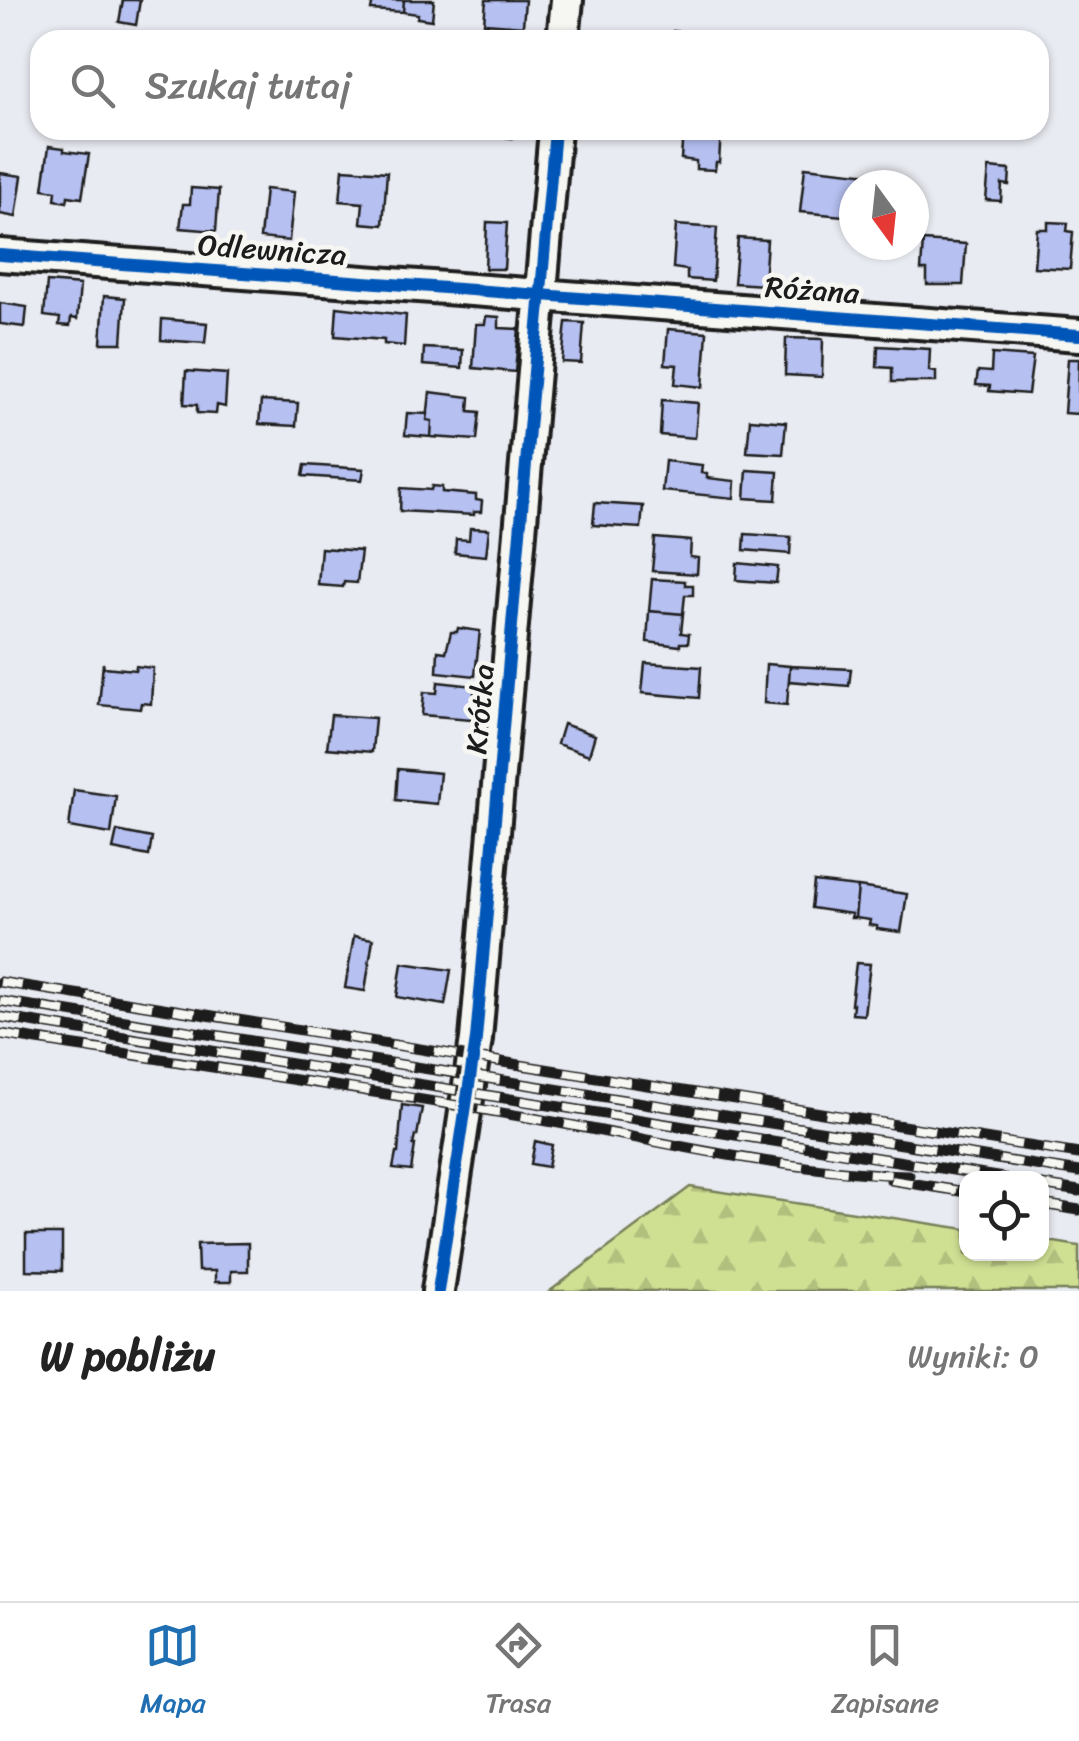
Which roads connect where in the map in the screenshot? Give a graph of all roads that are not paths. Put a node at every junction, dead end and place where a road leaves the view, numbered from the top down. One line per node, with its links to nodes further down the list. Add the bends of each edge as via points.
1 (567, 0): 2 (street)
2 (564, 30)
3 (554, 140): 5 (street, Krótka)
4 (0, 255): 5 (street, Odlewnicza)
5 (540, 295): 6 (street, Różana); 7 (street, Krótka, via 476,1040)
6 (1079, 335)
7 (438, 1291)

